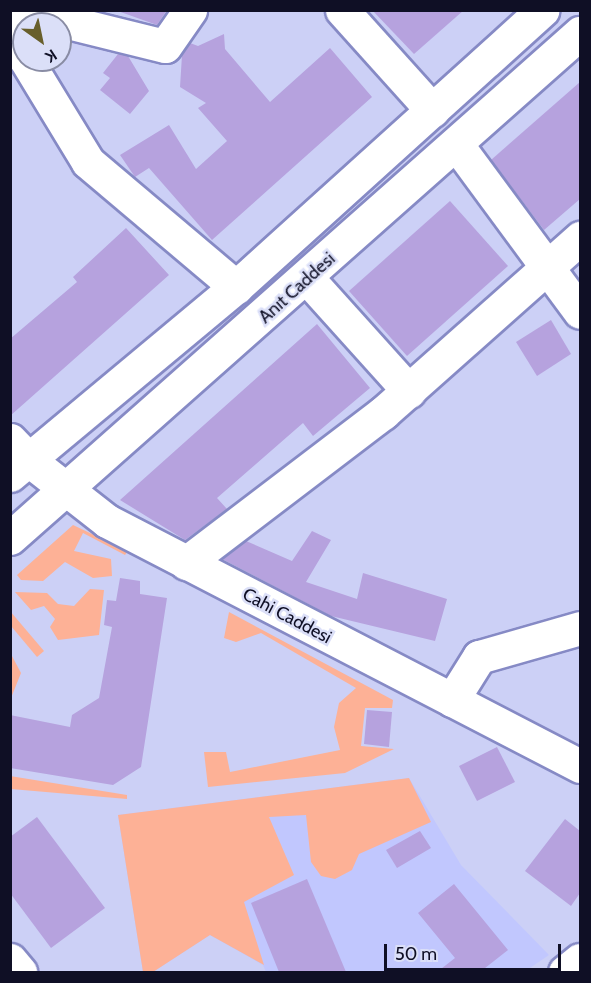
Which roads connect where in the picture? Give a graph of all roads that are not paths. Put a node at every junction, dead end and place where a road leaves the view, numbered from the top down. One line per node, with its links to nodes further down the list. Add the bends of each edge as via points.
1 (19, 10): 2 (main road, via 165,46)
2 (190, 10)
3 (342, 10): 7 (main road)
4 (543, 10): 7 (main road)
5 (580, 33): 8 (main road, Anıt Caddesi)
6 (33, 72): 12 (main road, via 88,162)
7 (432, 110): 12 (main road)
8 (457, 145): 10 (main road); 11 (main road, Anıt Caddesi)
9 (580, 238): 10 (main road)
10 (548, 268): 13 (main road); 14 (main road)
11 (308, 279): 14 (main road); 16 (main road, Anıt Caddesi)
12 (236, 287): 15 (main road)
13 (580, 312)
14 (409, 391): 18 (main road)
15 (17, 458): 16 (main road, Cahi Caddesi)
16 (66, 491): 17 (main road, Anıt Caddesi); 18 (main road, Cahi Caddesi)
17 (10, 538)
18 (186, 563): 20 (main road, Cahi Caddesi)
19 (580, 628): 20 (main road, via 479,657)
20 (452, 700): 21 (main road, Cahi Caddesi)
21 (580, 766)
22 (10, 960): 23 (main road)
23 (20, 972)

